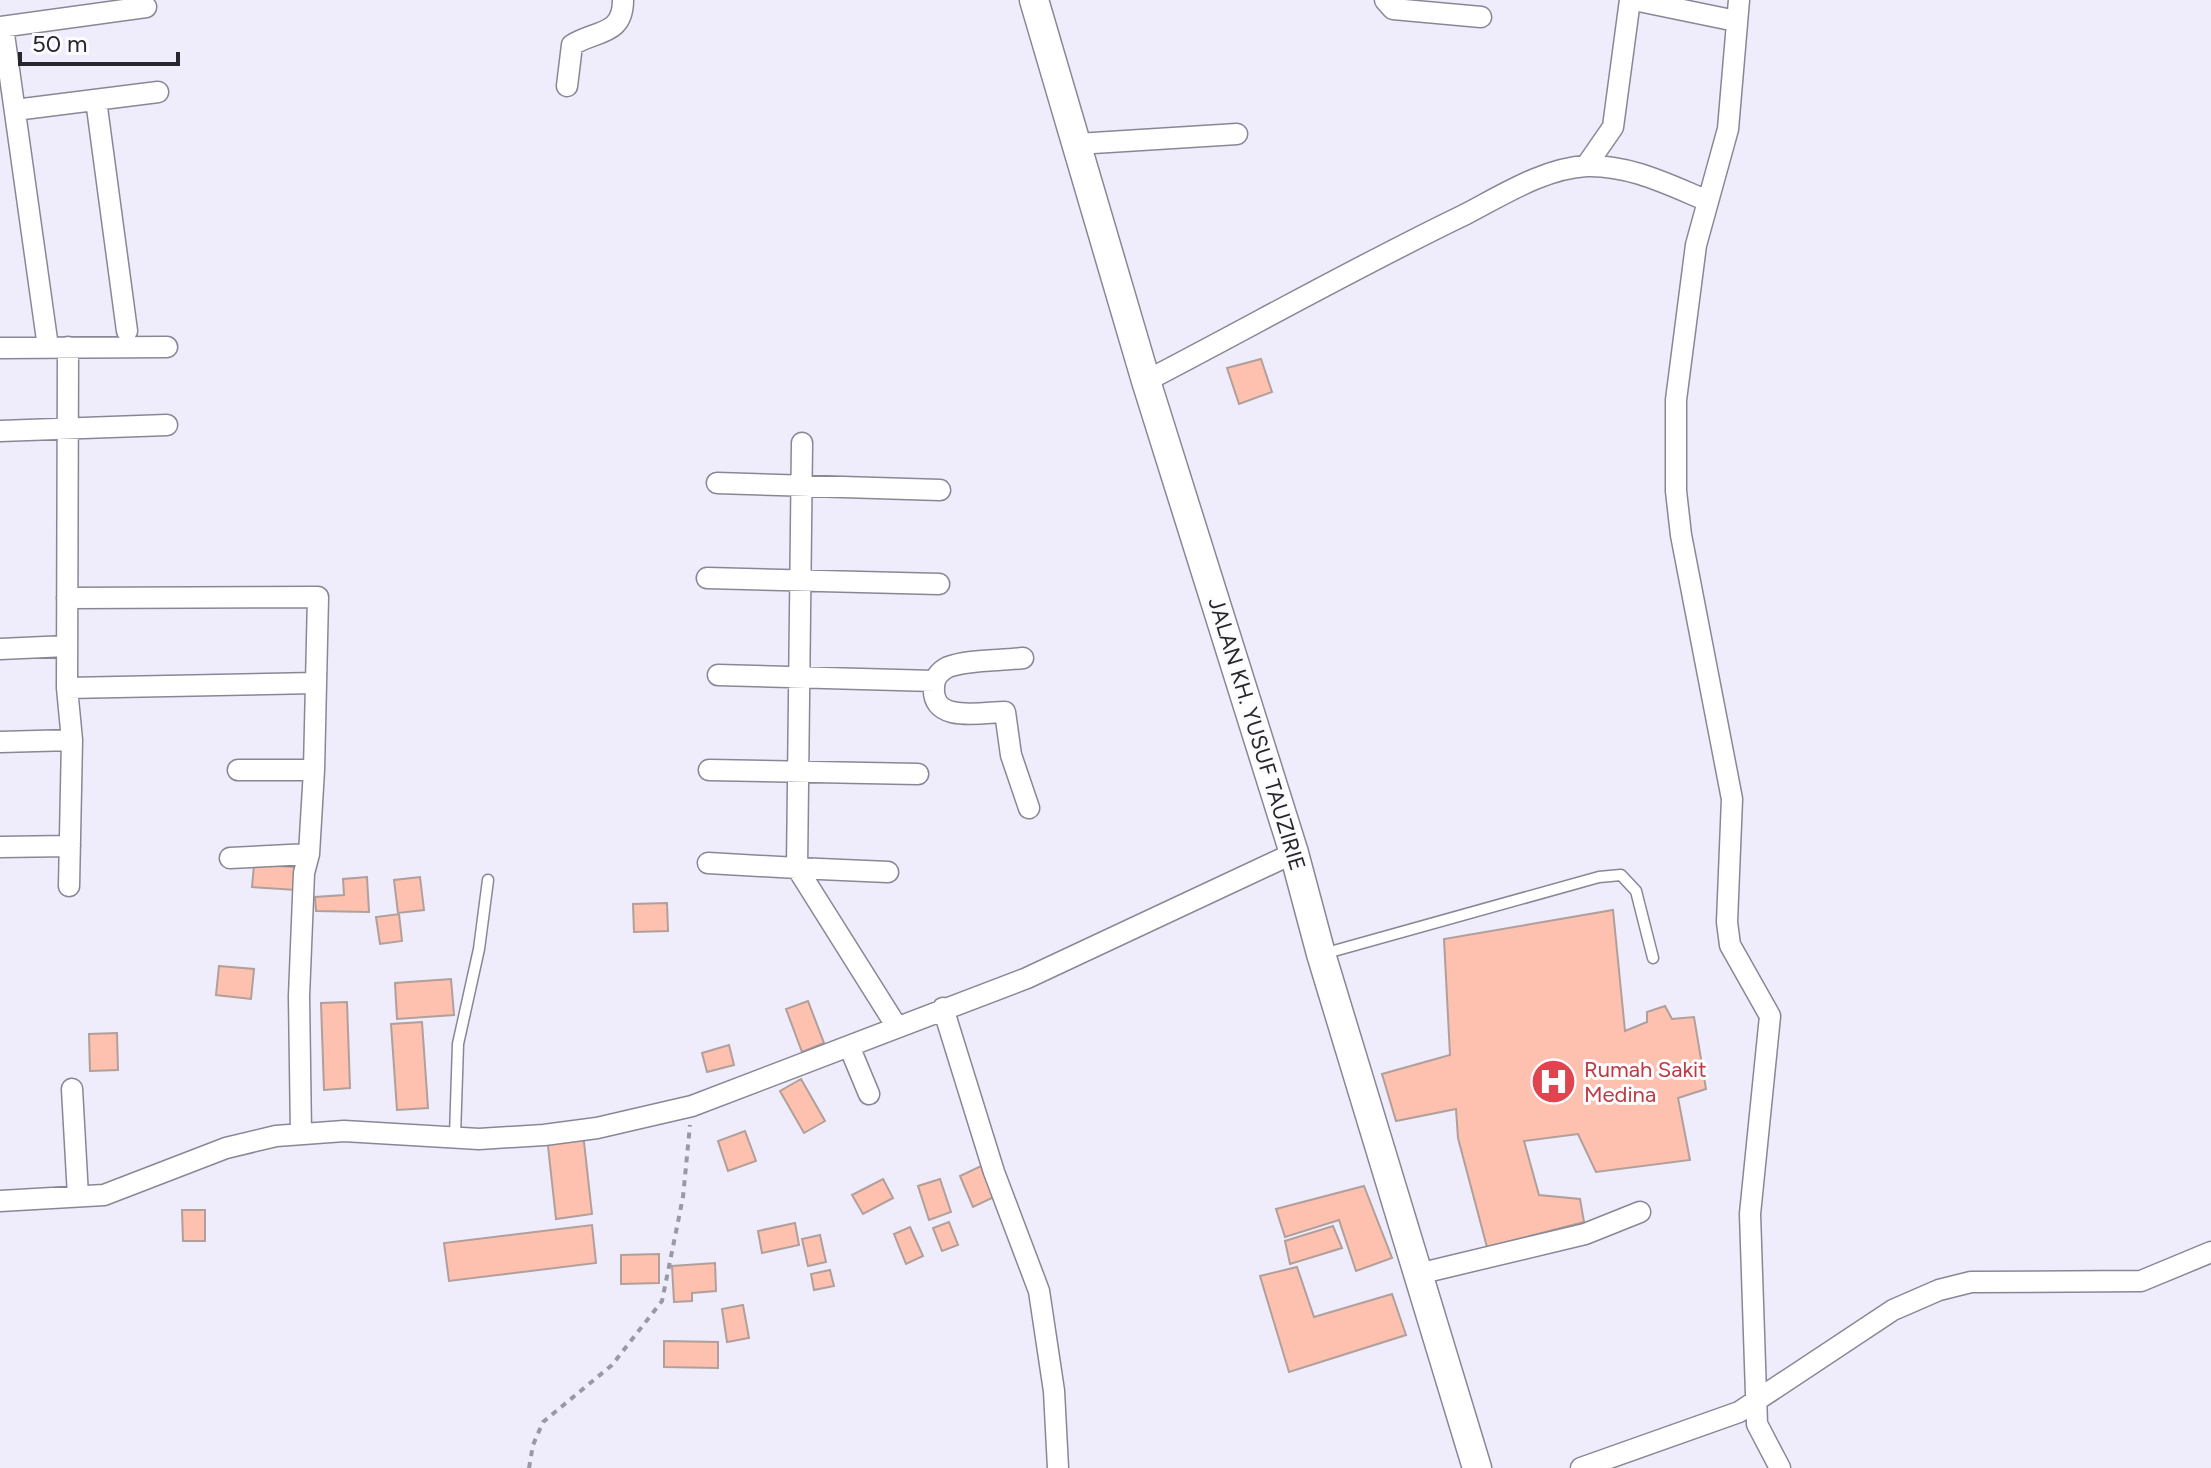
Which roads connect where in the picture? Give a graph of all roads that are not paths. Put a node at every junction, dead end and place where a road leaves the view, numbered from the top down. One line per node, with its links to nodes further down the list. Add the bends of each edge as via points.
1 (623, 0): 9 (street, via 622,17 610,31 572,45)
2 (1034, 0): 14 (main road, JALAN KH. YUSUF TAUZIRIE)
3 (1385, 0): 7 (street, via 1393,9)
4 (1632, 0): 6 (street); 15 (street, via 1613,127)
5 (146, 7): 8 (street)
6 (1738, 10): 16 (street, via 1728,129)
7 (1481, 17)
8 (2, 27): 12 (street)
9 (567, 86)
10 (158, 92): 11 (street)
11 (96, 100): 12 (street); 17 (street)
12 (15, 110): 18 (street)
13 (1237, 134): 14 (street)
14 (1077, 144): 21 (main road, JALAN KH. YUSUF TAUZIRIE)
15 (1586, 166): 16 (street, via 1635,171); 21 (street, via 1511,191)
16 (1708, 201): 73 (street, via 1696,245 1676,400 1676,491 1733,807 1730,945 1770,1016 1750,1214)
17 (127, 331)
18 (58, 347): 19 (street); 20 (street); 23 (street)
19 (167, 347)
20 (0, 348)
21 (1146, 381): 51 (main road, JALAN KH. YUSUF TAUZIRIE)
22 (167, 425): 23 (street)
23 (69, 428): 24 (street); 32 (street)
24 (0, 431)
25 (802, 443): 27 (street)
26 (717, 483): 27 (street)
27 (802, 486): 28 (street); 30 (street)
28 (940, 490)
29 (707, 578): 30 (street)
30 (801, 581): 31 (street); 37 (street)
31 (939, 584)
32 (67, 598): 33 (street); 39 (street, via 318,597)
33 (67, 646): 34 (street); 40 (street)
34 (0, 649)
35 (1023, 658): 38 (street, via 948,667)
36 (718, 675): 37 (street)
37 (799, 677): 38 (street); 46 (street)
38 (934, 681): 48 (street, via 936,702 949,712 1005,712 1011,755)
39 (315, 683): 40 (street); 44 (street)
40 (67, 688): 41 (street)
41 (72, 740): 42 (street); 49 (street)
42 (0, 742)
43 (238, 770): 44 (street)
44 (314, 770): 52 (street)
45 (709, 770): 46 (street)
46 (798, 772): 47 (street); 55 (street)
47 (918, 774)
48 (1029, 808)
49 (70, 846): 50 (street); 58 (street)
50 (0, 847)
51 (1294, 853): 59 (main road, JALAN KH. YUSUF TAUZIRIE); 61 (street, via 1027,978)
52 (309, 854): 53 (street); 66 (street, via 299,996)
53 (230, 858)
54 (708, 863): 55 (street)
55 (797, 868): 56 (street); 62 (street)
56 (888, 872)
57 (488, 880): 67 (lane, via 458,1044)
58 (69, 886)
59 (1321, 954): 60 (lane, via 1621,875 1636,891); 72 (main road, JALAN KH. YUSUF TAUZIRIE)
60 (1653, 958)
61 (943, 1008): 62 (street); 74 (street, via 989,1157 1039,1291 1054,1391)
62 (897, 1027): 63 (street)
63 (849, 1046): 65 (street); 67 (street, via 692,1106 597,1128 544,1135)
64 (72, 1089): 68 (street)
65 (869, 1094)
66 (301, 1134): 67 (street); 68 (street, via 226,1148 104,1195)
67 (455, 1136)
68 (78, 1196): 69 (street)
69 (0, 1201)
70 (1640, 1212): 72 (street, via 1585,1234)
71 (2211, 1252): 73 (street, via 2141,1281 1971,1282 1939,1290 1893,1310)
72 (1418, 1274): 75 (main road, JALAN KH. YUSUF TAUZIRIE)
73 (1755, 1403): 76 (street); 77 (street, via 1760,1434)
74 (1058, 1468)
75 (1477, 1468)
76 (1581, 1468)
77 (1780, 1468)

